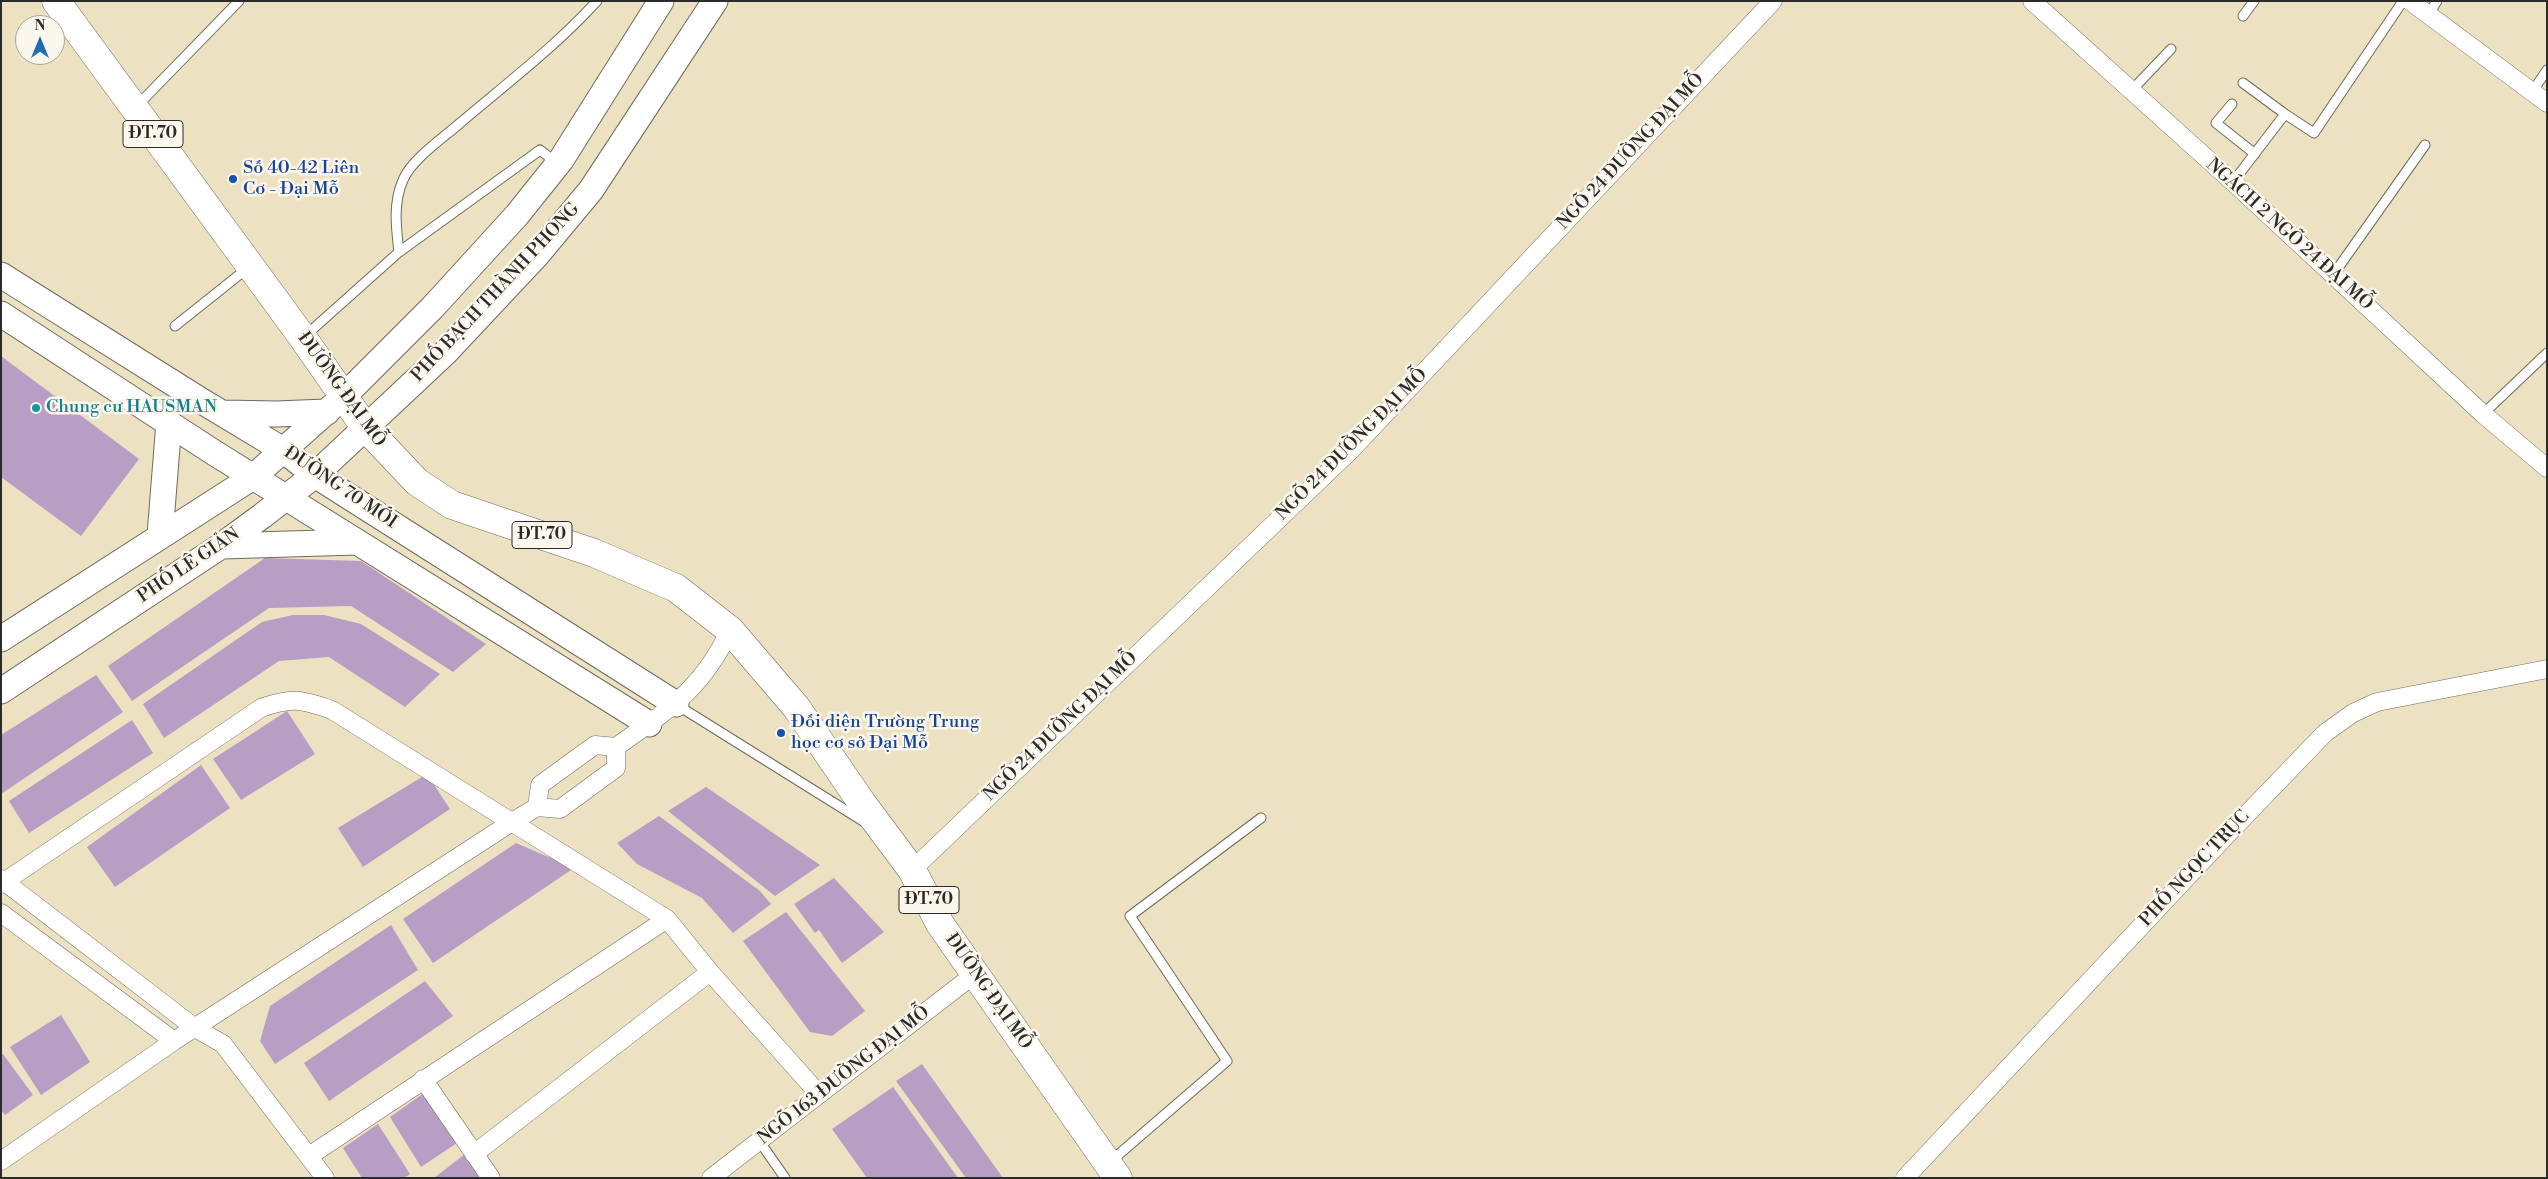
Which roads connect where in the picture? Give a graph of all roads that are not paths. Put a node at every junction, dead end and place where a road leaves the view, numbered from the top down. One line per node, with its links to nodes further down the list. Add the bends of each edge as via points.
1 (56, 1): 20 (main road, ĐƯỜNG ĐẠI MỖ / ĐT.70)
2 (239, 1): 20 (lane)
3 (597, 1): 26 (lane, via 572,28 446,135 403,178 396,213)
4 (661, 1): 24 (main road, PHỐ BẠCH THÀNH PHONG)
5 (715, 1): 38 (main road, PHỐ BẠCH THÀNH PHONG, via 591,190 536,256 445,353)
6 (1773, 1): 58 (street, NGÕ 24 ĐƯỜNG ĐẠI MỖ, via 1351,450)
7 (2254, 1): 12 (lane)
8 (2403, 1): 21 (lane, via 2314,133)
9 (2410, 1): 11 (street)
10 (2041, 4): 16 (street, NGÁCH 2 NGÕ 24 ĐẠI MỖ)
11 (2433, 8): 17 (street)
12 (2243, 16)
13 (2171, 49): 16 (lane)
14 (2547, 70): 17 (lane)
15 (2244, 83): 21 (lane)
16 (2131, 91): 25 (street, NGÁCH 2 NGÕ 24 ĐẠI MỖ)
17 (2532, 92): 18 (street)
18 (2547, 103)
19 (2232, 104): 23 (lane, via 2216,123)
20 (134, 109): 27 (main road, ĐƯỜNG ĐẠI MỖ / ĐT.70)
21 (2285, 114): 23 (lane)
22 (2425, 145): 29 (lane)
23 (2255, 154): 25 (lane)
24 (561, 160): 26 (lane, via 540,150); 34 (main road, PHỐ BẠCH THÀNH PHONG, via 517,215 433,307)
25 (2233, 182): 29 (street, NGÁCH 2 NGÕ 24 ĐẠI MỖ)
26 (399, 252): 32 (lane)
27 (250, 267): 31 (lane); 32 (main road, ĐƯỜNG ĐẠI MỖ / ĐT.70)
28 (1, 275): 35 (main road, ĐƯỜNG 70 MỚI)
29 (2333, 275): 36 (street, NGÁCH 2 NGÕ 24 ĐẠI MỖ)
30 (1, 314): 37 (main road, ĐƯỜNG 70 MỚI)
31 (175, 326)
32 (303, 338): 34 (main road, ĐƯỜNG ĐẠI MỖ / ĐT.70)
33 (2547, 353): 36 (lane)
34 (335, 404): 35 (main road, via 276,414); 38 (main road, ĐƯỜNG ĐẠI MỖ / ĐT.70); 39 (main road)
35 (221, 413): 39 (main road, ĐƯỜNG 70 MỚI)
36 (2483, 414): 40 (street, NGÁCH 2 NGÕ 24 ĐẠI MỖ)
37 (169, 422): 42 (main road, ĐƯỜNG 70 MỚI); 44 (main road)
38 (365, 427): 41 (main road, PHỐ LÊ GIẢN); 47 (main road, ĐƯỜNG ĐẠI MỖ / ĐT.70, via 417,482 452,505 594,553 676,588)
39 (284, 450): 41 (main road, ĐƯỜNG 70 MỚI); 42 (main road)
40 (2547, 468)
41 (314, 474): 43 (main road, PHỐ LÊ GIẢN); 51 (main road, ĐƯỜNG 70 MỚI)
42 (253, 477): 43 (main road, ĐƯỜNG 70 MỚI); 44 (main road)
43 (285, 497): 45 (main road, ĐƯỜNG 70 MỚI); 46 (main road, PHỐ LÊ GIẢN)
44 (160, 536): 48 (main road)
45 (358, 542): 46 (main road); 52 (main road, ĐƯỜNG 70 MỚI)
46 (221, 546): 50 (main road, PHỐ LÊ GIẢN)
47 (730, 630): 51 (street, via 716,660); 57 (main road, ĐƯỜNG ĐẠI MỖ / ĐT.70, via 796,707)
48 (1, 639)
49 (2547, 669): 77 (street, PHỐ NGỌC TRỤC, via 2377,702 2352,713 2325,733)
50 (1, 691)
51 (676, 704): 52 (street); 57 (lane)
52 (649, 724): 53 (street)
53 (616, 747): 54 (street, via 595,745 540,785); 54 (street, via 616,768 560,809)
54 (537, 807): 56 (street)
55 (1261, 818): 72 (lane, via 1130,916 1227,1061)
56 (512, 822): 59 (street, via 332,710 308,701 284,700 261,708); 61 (street); 64 (street)
57 (884, 834): 58 (main road, ĐƯỜNG ĐẠI MỖ / ĐT.70)
58 (912, 870): 63 (main road, ĐƯỜNG ĐẠI MỖ / ĐT.70, via 940,924)
59 (3, 881): 64 (street)
60 (1, 913): 65 (street)
61 (667, 920): 62 (street); 66 (street)
62 (710, 972): 67 (street); 69 (street)
63 (976, 973): 67 (street, NGÕ 163 ĐƯỜNG ĐẠI MỖ); 72 (main road, ĐƯỜNG ĐẠI MỖ / ĐT.70)
64 (195, 1028): 65 (street); 70 (street, via 223,1044)
65 (174, 1041): 71 (street)
66 (423, 1079): 69 (street); 70 (street)
67 (818, 1093): 68 (street, NGÕ 163 ĐƯỜNG ĐẠI MỖ)
68 (760, 1142): 75 (street, NGÕ 163 ĐƯỜNG ĐẠI MỖ); 76 (lane)
69 (474, 1154): 74 (street)
70 (309, 1156): 73 (street)
71 (1, 1160)
72 (1114, 1170)
73 (325, 1178)
74 (491, 1178)
75 (711, 1178)
76 (785, 1178)
77 (1905, 1178)

